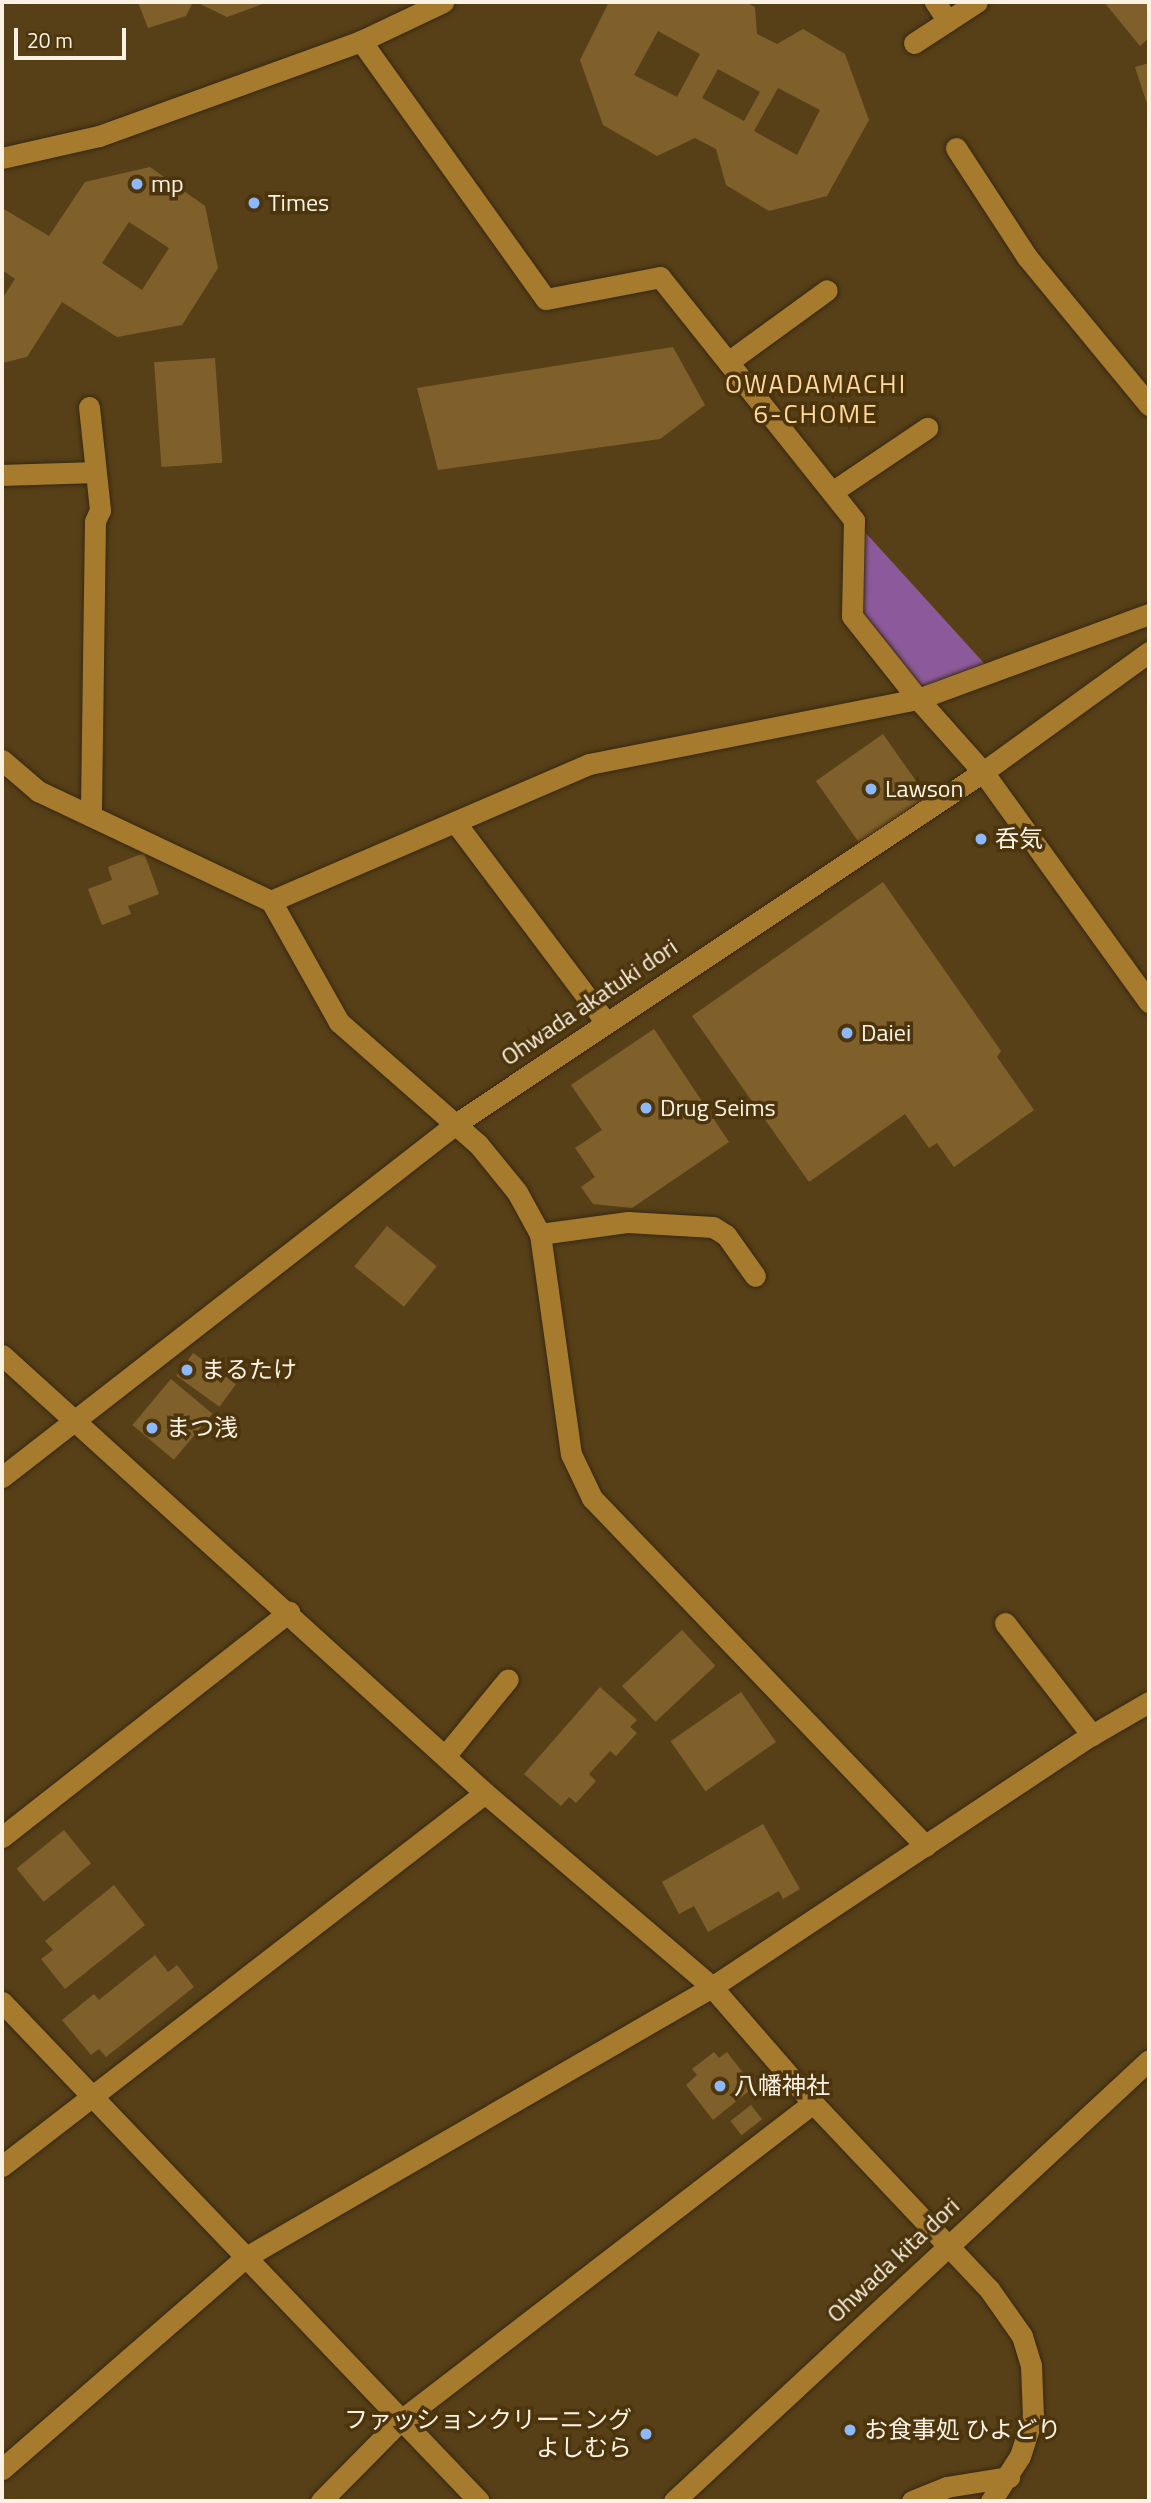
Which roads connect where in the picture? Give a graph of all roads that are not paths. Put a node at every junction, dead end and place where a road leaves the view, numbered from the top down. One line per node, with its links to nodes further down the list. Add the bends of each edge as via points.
1 (443, 2): 5 (street)
2 (935, 2): 4 (street)
3 (977, 2): 4 (street)
4 (948, 20): 6 (street)
5 (361, 41): 8 (street, via 100,136); 10 (street, via 547,299 660,277)
6 (914, 43)
7 (956, 148): 11 (street, via 1027,257)
8 (2, 158)
9 (827, 290): 10 (street)
10 (728, 362): 16 (street)
11 (1149, 405)
12 (89, 407): 14 (street)
13 (927, 428): 16 (street)
14 (96, 472): 15 (street); 22 (street, via 100,510 95,521)
15 (2, 475)
16 (832, 492): 19 (street, via 854,520 852,615)
17 (1149, 614): 19 (street)
18 (1149, 652): 21 (street, Ohwada akatuki dori)
19 (918, 699): 21 (street); 23 (street, via 589,764)
20 (2, 760): 22 (street, via 38,791)
21 (983, 772): 25 (street); 26 (street, Ohwada akatuki dori)
22 (91, 816): 24 (street)
23 (456, 822): 24 (street); 26 (street)
24 (271, 901): 27 (street, via 339,1022)
25 (1149, 1002)
26 (605, 1021): 27 (street, Ohwada akatuki dori)
27 (457, 1124): 28 (street, via 517,1192); 31 (street, Ohwada akatuki dori)
28 (540, 1234): 29 (street, via 628,1222 713,1227 726,1235); 41 (street, via 571,1454 592,1498)
29 (755, 1276)
30 (2, 1355): 31 (street)
31 (74, 1419): 32 (street, Ohwada akatuki dori); 33 (street)
32 (2, 1477)
33 (289, 1612): 38 (street); 40 (street)
34 (1004, 1623): 37 (street)
35 (508, 1679): 38 (street)
36 (1149, 1702): 37 (street)
37 (1092, 1735): 41 (street)
38 (444, 1756): 39 (street)
39 (485, 1793): 42 (street); 45 (street)
40 (2, 1837)
41 (926, 1846): 42 (street)
42 (712, 1987): 46 (street); 49 (street)
43 (2, 2002): 45 (street)
44 (1149, 2060): 48 (street, Ohwada kita dori)
45 (92, 2097): 47 (street); 49 (street)
46 (813, 2103): 48 (street); 50 (street)
47 (2, 2166)
48 (947, 2245): 52 (street, via 996,2298 1022,2336 1031,2365 1034,2416); 55 (street, Ohwada kita dori)
49 (246, 2258): 50 (street); 51 (street)
50 (401, 2420): 53 (street); 54 (street)
51 (2, 2469)
52 (1009, 2477): 56 (street, via 935,2490); 57 (street)
53 (321, 2501)
54 (479, 2501)
55 (674, 2501)
56 (912, 2501)
57 (991, 2501)

